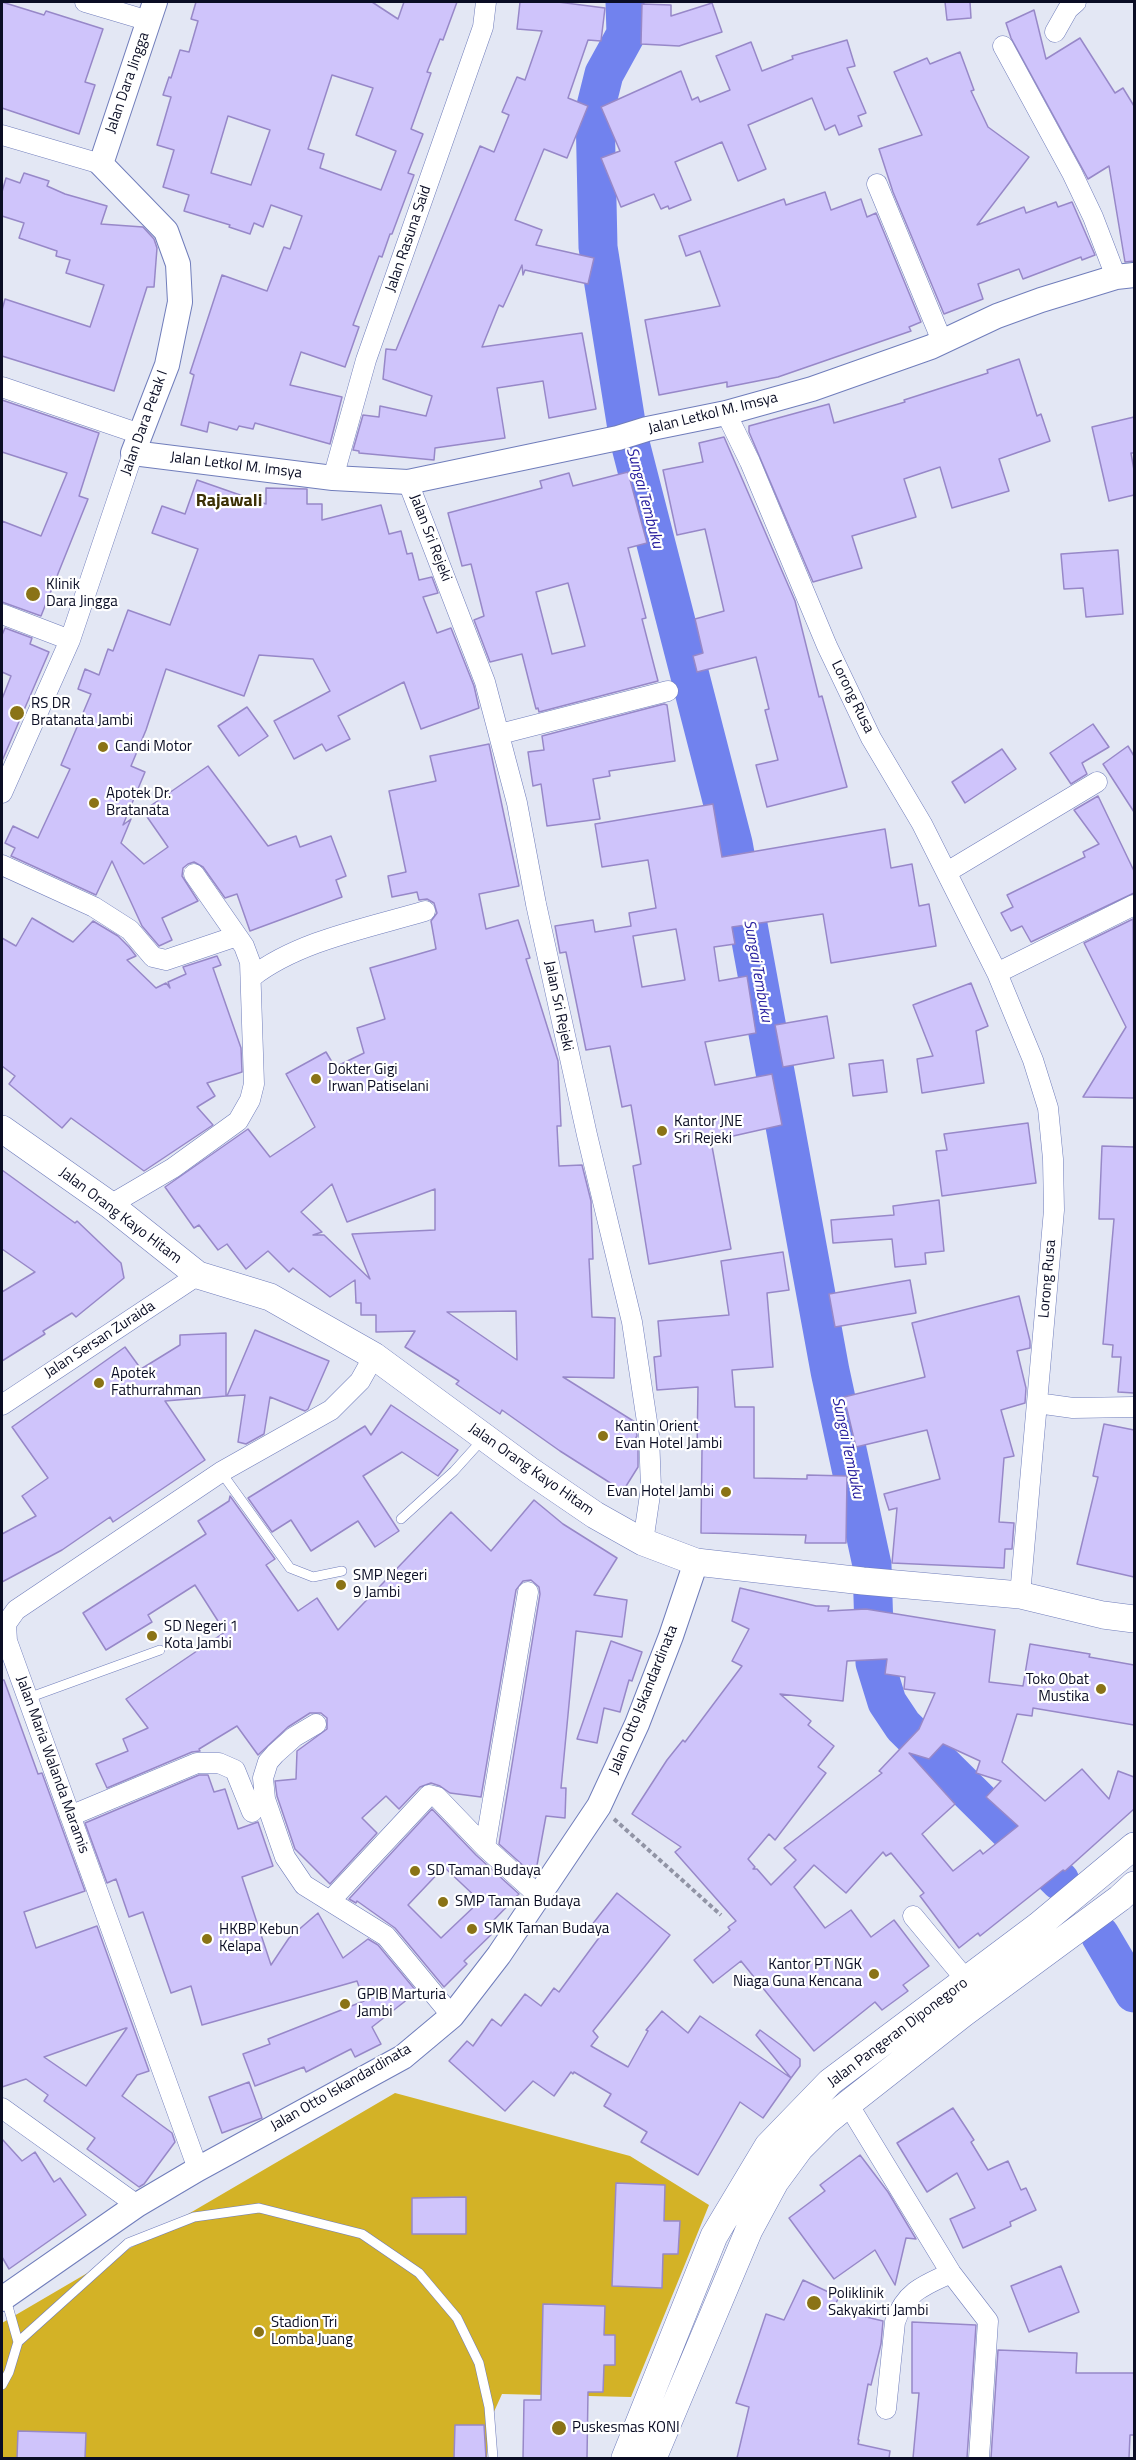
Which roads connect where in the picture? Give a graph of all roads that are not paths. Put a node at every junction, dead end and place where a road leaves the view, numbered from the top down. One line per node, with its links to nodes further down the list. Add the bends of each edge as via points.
1 (85, 2): 4 (street)
2 (486, 2): 15 (street, Jalan Rasuna Said, via 483,27 366,360)
3 (1076, 2): 5 (street)
4 (152, 11): 8 (street, Jalan Dara Jingga)
5 (1055, 32)
6 (1003, 46): 10 (street)
7 (2, 135): 8 (street, Jalan Dara Petak I)
8 (101, 164): 14 (street, Jalan Dara Petak I, via 166,231 178,264 180,302 167,365)
9 (877, 184): 11 (street)
10 (1125, 276): 11 (street, Jalan Letkol M. Imsya, via 997,316)
11 (942, 341): 13 (street, Jalan Letkol M. Imsya, via 812,389)
12 (2, 387): 14 (street)
13 (726, 413): 16 (street, Jalan Letkol M. Imsya); 24 (street, Lorong Rusa, via 861,717)
14 (137, 443): 15 (street, Jalan Letkol M. Imsya); 18 (street, Jalan Dara Petak I)
15 (333, 478): 16 (street, Jalan Letkol M. Imsya)
16 (408, 482): 20 (street, Jalan Sri Rejeki, via 485,682)
17 (2, 614): 18 (street)
18 (70, 640): 22 (street, Jalan Dara Petak I)
19 (668, 691): 20 (street)
20 (500, 734): 41 (street, Jalan Sri Rejeki, via 632,1322 649,1435 651,1488)
21 (1097, 782): 24 (street)
22 (2, 793)
23 (2, 865): 28 (street, via 93,907 130,930 153,957 166,960)
24 (946, 872): 29 (street, Lorong Rusa)
25 (194, 874): 28 (street)
26 (1134, 905): 29 (street)
27 (425, 911): 30 (street, via 293,952)
28 (237, 936): 30 (street, via 250,962)
29 (997, 973): 35 (street, Lorong Rusa, via 1048,1108 1053,1159 1054,1210)
30 (252, 977): 32 (street, via 254,1084 238,1121 173,1168)
31 (2, 1129): 32 (main road, Jalan Orang Kayo Hitam)
32 (110, 1205): 33 (main road, Jalan Orang Kayo Hitam)
33 (198, 1275): 34 (main road, Jalan Orang Kayo Hitam, via 270,1297); 36 (street, Jalan Sersan Zuraida)
34 (374, 1356): 38 (main road, Jalan Orang Kayo Hitam); 39 (street, Jalan Maria Walanda Maramis, via 360,1381 332,1410)
35 (1037, 1403): 37 (street, via 1073,1408); 45 (street, Lorong Rusa)
36 (2, 1405)
37 (1134, 1407)
38 (484, 1438): 40 (lane); 41 (main road, Jalan Orang Kayo Hitam, via 595,1515)
39 (221, 1472): 43 (lane, via 290,1568 314,1577); 48 (street, Jalan Maria Walanda Maramis, via 16,1610 6,1624 7,1641)
40 (401, 1519)
41 (644, 1542): 42 (main road, Jalan Orang Kayo Hitam)
42 (696, 1562): 45 (main road, Jalan Orang Kayo Hitam); 55 (street, Jalan Otto Iskandardinata, via 637,1724 599,1806)
43 (342, 1571)
44 (528, 1592): 53 (street)
45 (1020, 1595): 46 (main road, Jalan Orang Kayo Hitam)
46 (1134, 1619)
47 (160, 1650): 48 (lane)
48 (28, 1698): 51 (street, Jalan Maria Walanda Maramis)
49 (316, 1724): 56 (street, via 275,1754 263,1778 265,1799 285,1857 304,1885)
50 (252, 1812): 51 (street, via 235,1770 219,1763 197,1763)
51 (70, 1816): 62 (street, Jalan Maria Walanda Maramis)
52 (1134, 1846): 58 (main road, Jalan Pangeran Diponegoro)
53 (485, 1847): 55 (street); 56 (street, via 436,1797 429,1796)
54 (1127, 1892): 60 (main road, Jalan Pangeran Diponegoro)
55 (539, 1896): 59 (street, Jalan Otto Iskandardinata)
56 (331, 1900): 59 (street, via 386,1936)
57 (914, 1916): 58 (street)
58 (967, 1981): 69 (main road, Jalan Pangeran Diponegoro, via 830,2082 768,2146 714,2236)
59 (452, 2016): 62 (street, Jalan Otto Iskandardinata, via 403,2057)
60 (848, 2104): 64 (street); 69 (main road, Jalan Pangeran Diponegoro, via 800,2148 775,2182)
61 (2, 2108): 63 (street)
62 (198, 2169): 63 (street, Jalan Otto Iskandardinata)
63 (137, 2205): 65 (street, Jalan Otto Iskandardinata)
64 (951, 2273): 68 (street, via 924,2285 904,2301 898,2312); 71 (street, via 988,2321)
65 (3, 2298): 66 (lane)
66 (18, 2342): 67 (lane); 70 (lane, via 128,2243 194,2217 260,2208 362,2234 419,2273 457,2318 479,2363 489,2407)
67 (2, 2385)
68 (886, 2409)
69 (638, 2457)
70 (493, 2458)
71 (979, 2458)

